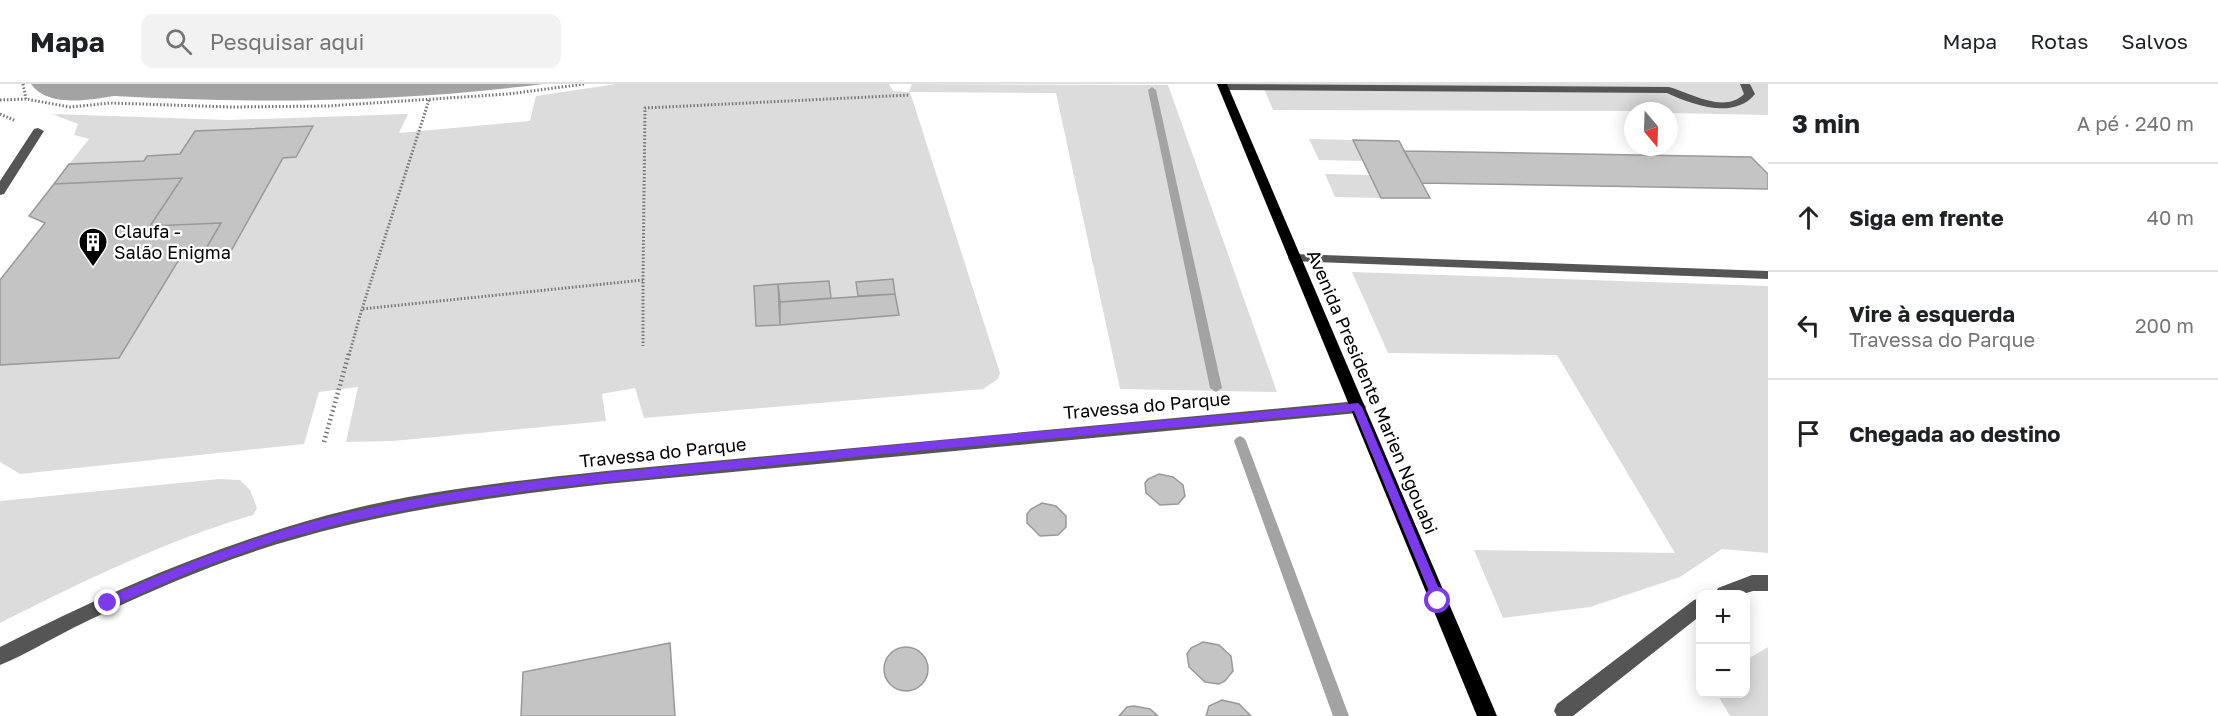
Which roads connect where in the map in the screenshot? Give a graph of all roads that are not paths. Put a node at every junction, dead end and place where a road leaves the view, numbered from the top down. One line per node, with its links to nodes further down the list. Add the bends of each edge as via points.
1 (1745, 84): 2 (street, via 1750,94 1747,100 1726,105 1694,100 1669,90)
2 (1223, 86): 5 (main road, Avenida Presidente Marien Ngouabi)
3 (38, 131): 4 (street)
4 (0, 191)
5 (1295, 258): 6 (street); 7 (main road, Avenida Presidente Marien Ngouabi)
6 (1768, 275)
7 (1358, 407): 11 (street, Travessa do Parque, via 872,451 546,484 440,499 351,516 194,566); 13 (main road, Avenida Presidente Marien Ngouabi)
8 (1768, 583): 9 (street, via 1752,583)
9 (1734, 590)
10 (1696, 610): 12 (street)
11 (0, 656)
12 (1564, 711)
13 (1487, 716)

